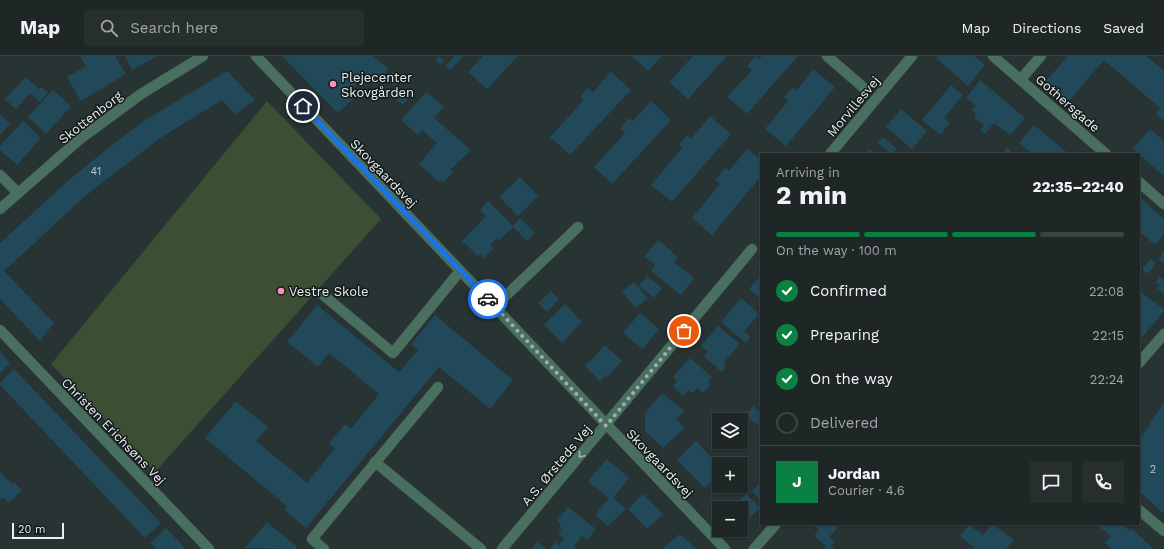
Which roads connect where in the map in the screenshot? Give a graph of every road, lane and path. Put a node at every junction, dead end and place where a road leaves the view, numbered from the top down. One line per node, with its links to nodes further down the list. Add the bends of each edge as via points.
1 (203, 56): 13 (street, Skottenborg, via 141,94 80,139)
2 (256, 56): 18 (street, Skovgaardsvej)
3 (827, 56): 8 (street)
4 (912, 56): 9 (street, Morvillesvej)
5 (993, 56): 7 (street, Gothersgade)
6 (1041, 56): 7 (street)
7 (1021, 79): 10 (street, Gothersgade)
8 (864, 88)
9 (831, 153)
10 (1105, 153)
11 (0, 175): 13 (street)
12 (1140, 183): 14 (street)
13 (18, 193): 15 (street, Skottenborg)
14 (1164, 204)
15 (0, 209)
16 (578, 227): 20 (street)
17 (752, 249): 25 (street, A.S. Ørsteds Vej)
18 (460, 271): 19 (street, via 393,353); 20 (street, Skovgaardsvej)
19 (322, 294)
20 (495, 306): 25 (street, Skovgaardsvej)
21 (0, 330): 30 (street, Christen Erichsøns Vej)
22 (1164, 334): 23 (street)
23 (1140, 362)
24 (438, 387): 26 (street)
25 (606, 426): 33 (street, A.S. Ørsteds Vej, one-way to 33); 34 (street, Skovgaardsvej)
26 (375, 462): 31 (street, via 312,539); 32 (street)
27 (1140, 511): 29 (street)
28 (775, 525): 35 (street)
29 (1164, 531)
30 (209, 549)
31 (324, 549)
32 (481, 549)
33 (502, 549)
34 (725, 549)
35 (754, 549)

